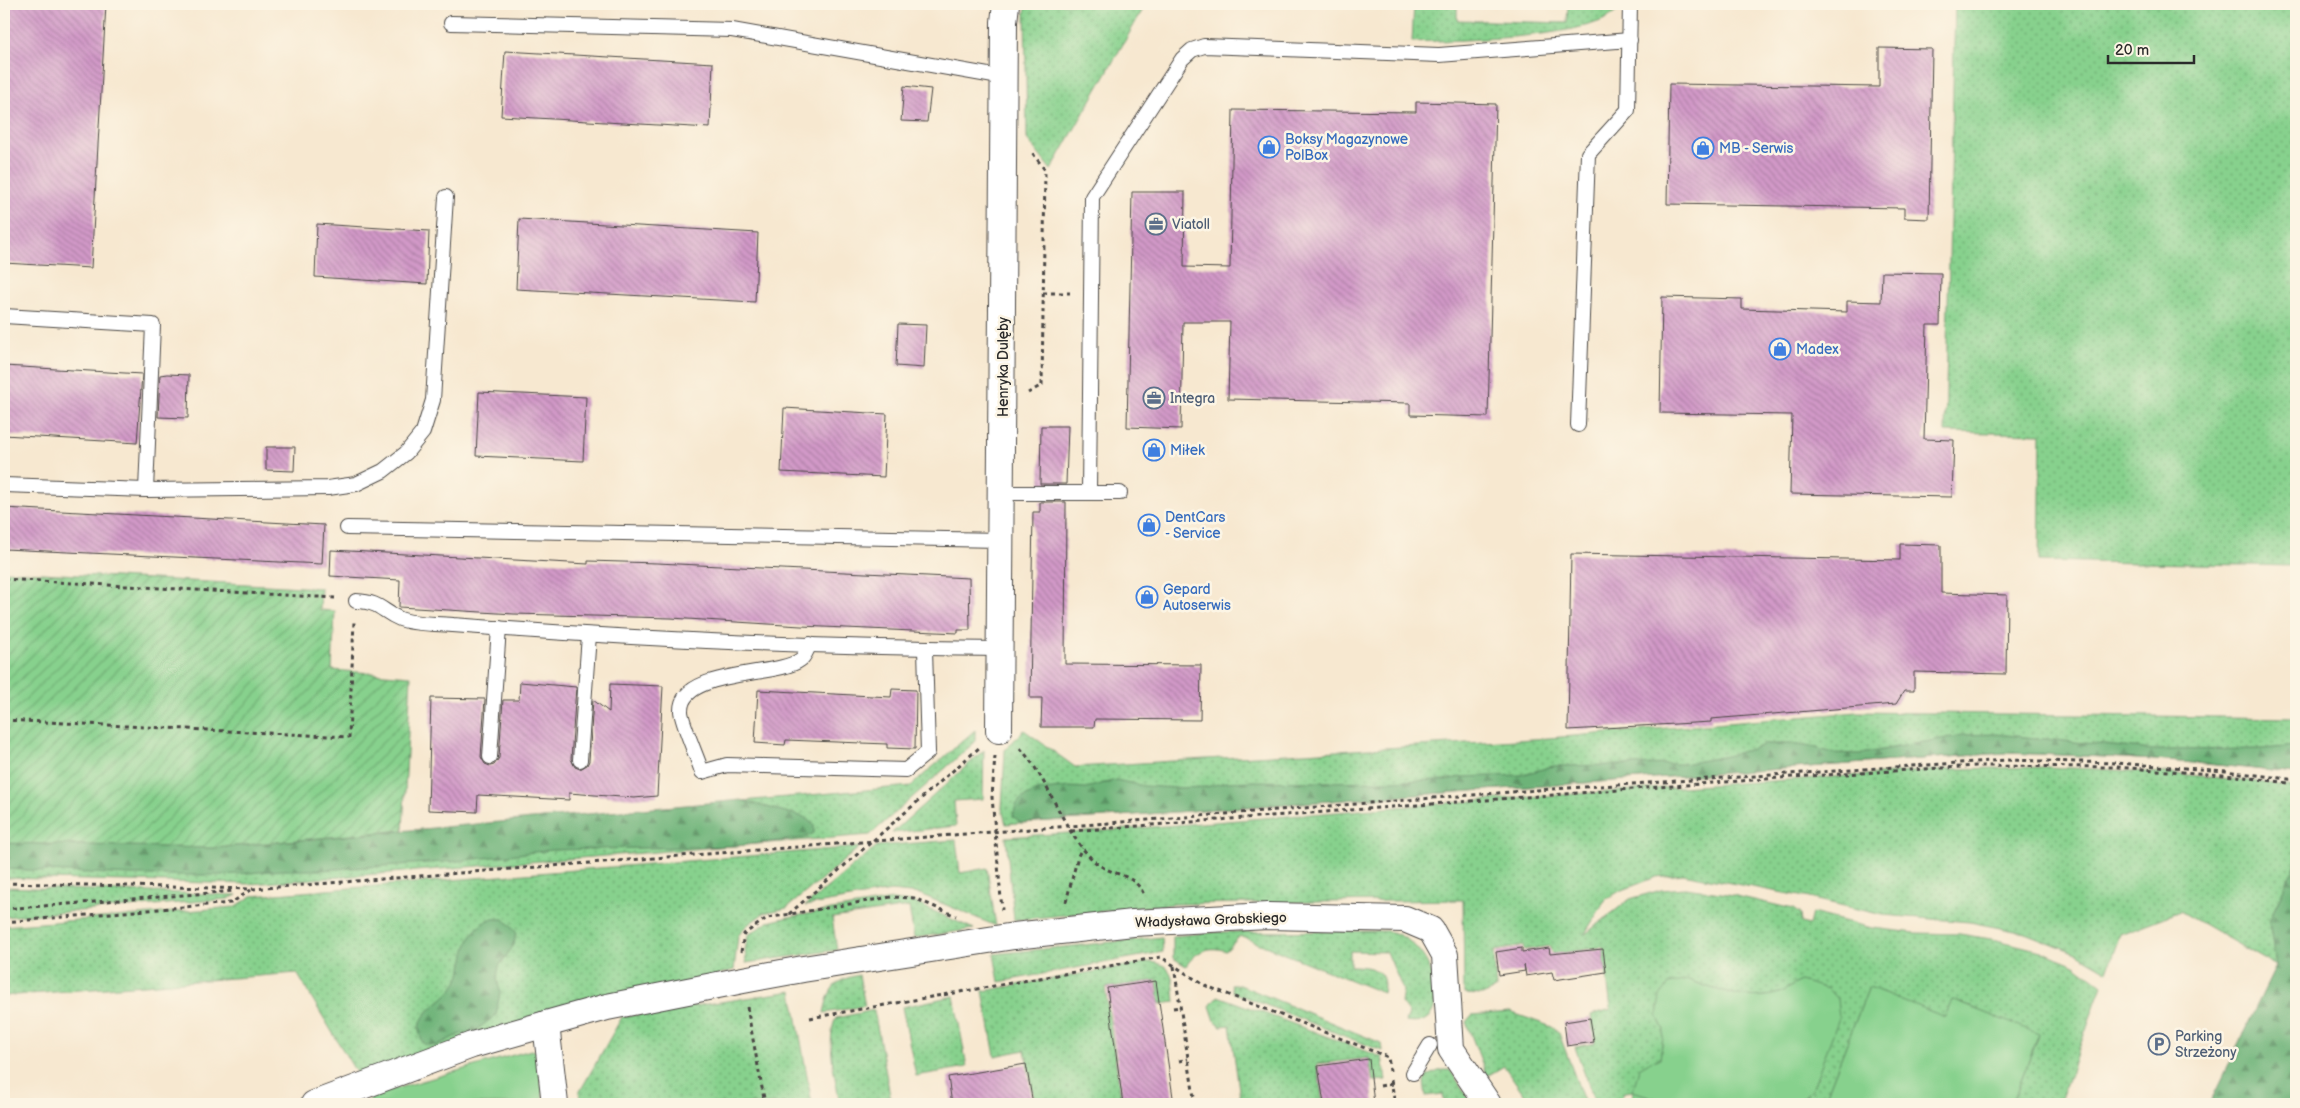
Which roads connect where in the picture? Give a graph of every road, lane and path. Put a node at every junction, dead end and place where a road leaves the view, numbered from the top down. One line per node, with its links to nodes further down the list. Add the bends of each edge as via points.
1 (1006, 4): 5 (street, Henryka Dulęby)
2 (1630, 4): 4 (lane)
3 (451, 24): 5 (lane, via 732,30)
4 (1630, 40): 8 (lane, via 1438,56 1204,46 1192,50 1182,59 1092,197); 10 (lane, via 1628,110 1588,154)
5 (1005, 78): 13 (street, Henryka Dulęby)
6 (446, 196): 12 (lane, via 433,400 423,432 406,453 383,472 356,484 328,488)
7 (1043, 293): 8 (path)
8 (1091, 294): 14 (lane)
9 (4, 316): 12 (lane, via 152,325)
10 (1578, 425)
11 (4, 485): 12 (lane)
12 (146, 490)
13 (1002, 492): 14 (lane); 17 (street, Henryka Dulęby)
14 (1089, 492): 15 (lane)
15 (1120, 493)
16 (347, 528): 17 (lane)
17 (1002, 540): 24 (street, Henryka Dulęby)
18 (4, 579): 19 (path)
19 (356, 601): 20 (lane, via 375,603 400,619); 25 (path, via 349,737)
20 (499, 628): 21 (lane); 27 (lane)
21 (589, 634): 22 (lane); 28 (lane)
22 (810, 644): 23 (lane); 23 (lane, via 802,660 784,668 719,677 692,691 682,701 681,712 702,772 727,765 906,770 928,752)
23 (926, 649): 24 (lane)
24 (1001, 649): 26 (street, Henryka Dulęby)
25 (4, 720)
26 (999, 730): 31 (path, via 1021,750 1044,779); 33 (path, via 992,797); 34 (path)
27 (490, 757)
28 (580, 760)
29 (2296, 780): 31 (path, via 2116,763 2006,760 1537,790)
30 (2296, 784): 32 (path, via 2116,767 1976,766)
31 (1068, 826): 32 (path); 33 (path)
32 (1071, 830): 35 (path)
33 (996, 832): 34 (path); 38 (path)
34 (874, 841): 37 (path); 41 (path)
35 (1082, 848): 39 (path); 44 (path, via 1101,866 1133,879 1141,886)
36 (4, 883): 37 (path)
37 (252, 889): 40 (path); 43 (path, via 231,903)
38 (1001, 899)
39 (1065, 903)
40 (4, 909)
41 (789, 914): 42 (path, via 890,897 914,898); 46 (path, via 767,918 744,934 741,951)
42 (960, 918)
43 (4, 922)
44 (1147, 922): 46 (street, Władysława Grabskiego, via 1014,936); 62 (street, Władysława Grabskiego, via 1268,916 1404,920 1431,930 1445,955 1450,1049)
45 (1174, 965): 48 (path); 49 (path, via 1162,957); 55 (path, via 1204,984 1388,1057)
46 (743, 980): 50 (street, Władysława Grabskiego); 59 (path)
47 (1173, 1008): 48 (path)
48 (1180, 1008): 52 (path)
49 (810, 1018)
50 (546, 1024): 57 (street, Władysława Grabskiego, via 472,1045); 58 (street)
51 (1430, 1045): 54 (lane)
52 (1188, 1059): 53 (path); 60 (path)
53 (1179, 1060)
54 (1413, 1074)
55 (1392, 1084): 56 (path); 61 (path)
56 (1380, 1086)
57 (314, 1104)
58 (554, 1104)
59 (765, 1104)
60 (1195, 1104)
61 (1395, 1104)
62 (1488, 1104)

